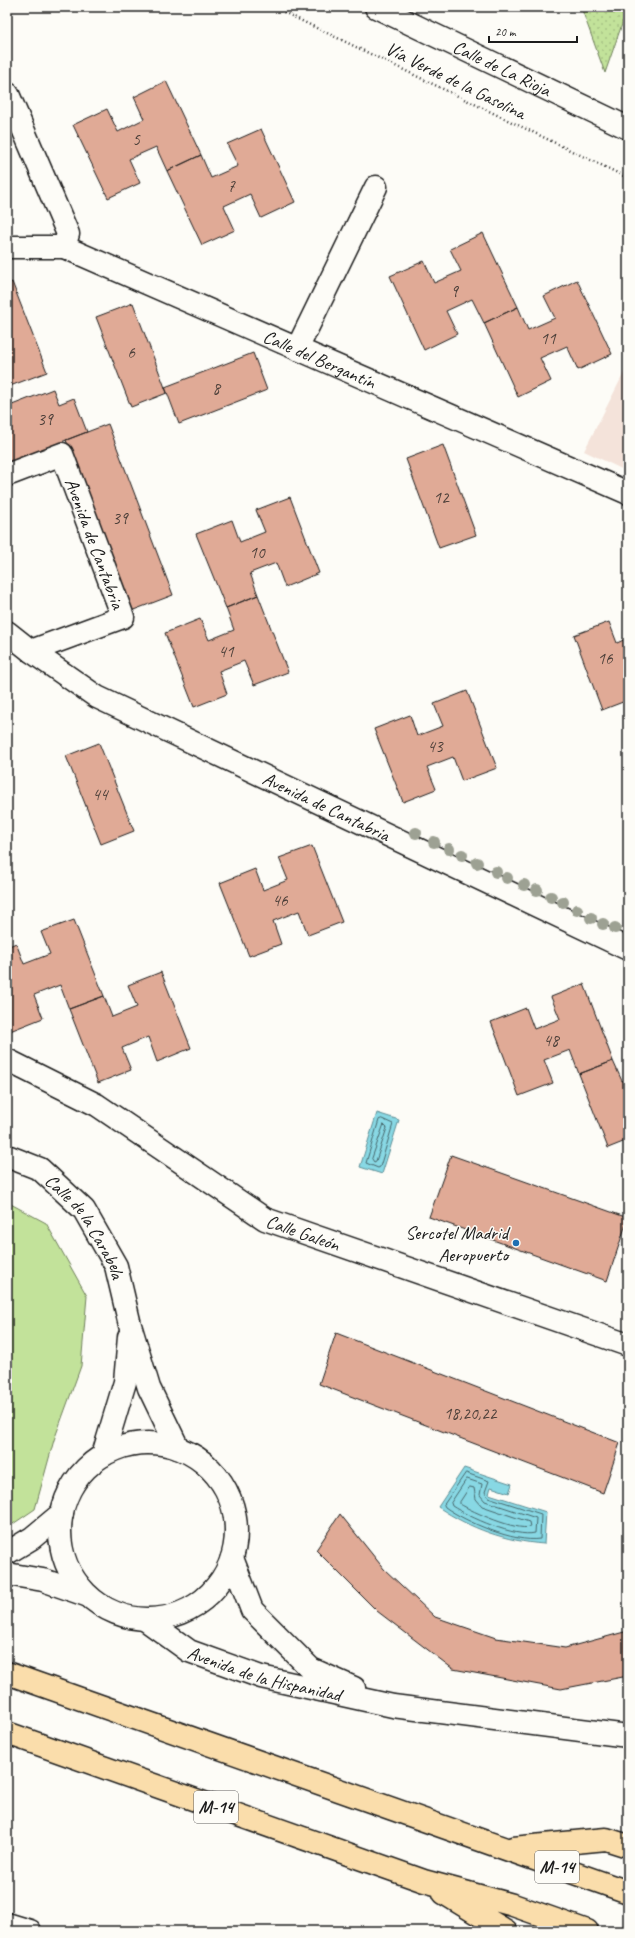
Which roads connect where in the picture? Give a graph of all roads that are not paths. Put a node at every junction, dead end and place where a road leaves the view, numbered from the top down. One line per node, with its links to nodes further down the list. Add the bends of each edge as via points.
1 (376, 7): 2 (street, Calle de La Rioja)
2 (399, 12): 4 (street, Calle de La Rioja)
3 (8, 94): 7 (street, via 68,234)
4 (628, 128)
5 (376, 187): 8 (street)
6 (7, 247): 7 (street, Calle del Bergantín)
7 (64, 247): 8 (street, Calle del Bergantín)
8 (297, 349): 10 (street, Calle del Bergantín)
9 (7, 475): 12 (street, Avenida de Cantabria, via 62,454 123,617)
10 (628, 493)
11 (7, 632): 12 (street, Avenida de Cantabria)
12 (31, 651): 13 (street, Avenida de Cantabria, via 97,697)
13 (628, 949)
14 (7, 1060): 17 (street, Calle Galeón, via 97,1105 265,1219)
15 (7, 1156): 16 (street, Calle de la Carabela, via 40,1169 84,1210 116,1266)
16 (130, 1325): 18 (street, via 149,1388); 19 (street, via 125,1382)
17 (628, 1345)
18 (178, 1448): 19 (street, via 146,1443 127,1445); 22 (street, via 207,1465 228,1492 236,1524)
19 (103, 1455): 20 (street, via 76,1480)
20 (62, 1513): 21 (street, via 32,1538); 24 (street, via 60,1542 69,1571)
21 (7, 1553)
22 (232, 1558): 25 (street, via 220,1583 199,1603 174,1616); 27 (street, Avenida de la Hispanidad, via 252,1610 311,1669)
23 (7, 1574): 24 (street, via 43,1580)
24 (86, 1595): 25 (street, via 114,1613)
25 (146, 1620): 27 (street, Avenida de la Hispanidad, via 189,1650 261,1677)
26 (7, 1673): 31 (highway, M-14)
27 (393, 1706): 29 (street, Avenida de la Hispanidad)
28 (7, 1733): 32 (highway, M-14)
29 (628, 1736)
30 (628, 1846): 31 (highway, via 606,1839)
31 (506, 1848): 33 (highway, M-14)
32 (424, 1881): 37 (highway); 38 (highway, M-14, via 513,1904)
33 (618, 1884): 34 (highway, M-14)
34 (628, 1892)
35 (7, 1924): 36 (street)
36 (30, 1931)
37 (506, 1931)
38 (587, 1931)

